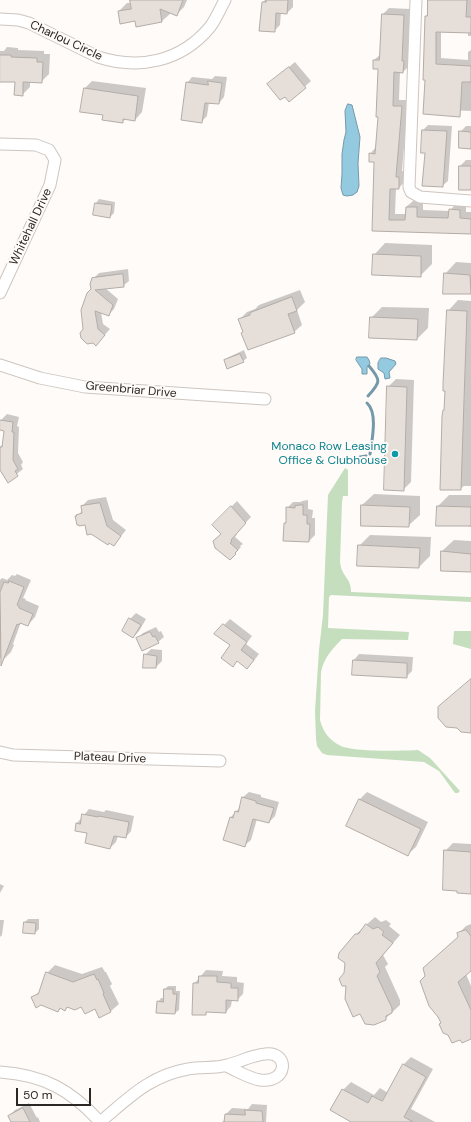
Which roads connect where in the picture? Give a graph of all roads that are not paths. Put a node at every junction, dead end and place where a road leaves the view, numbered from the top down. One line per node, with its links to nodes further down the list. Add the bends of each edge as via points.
1 (225, 0): 3 (street, Charlou Circle, via 211,26 194,42 174,55 143,63 124,63 98,57 29,23)
2 (416, 0): 5 (street, via 409,187 411,192 420,197)
3 (0, 19)
4 (0, 144): 6 (street, Whitehall Drive, via 36,145 49,150 55,160 50,184)
5 (471, 200)
6 (0, 293)
7 (0, 365): 8 (street, Greenbriar Drive, via 40,378 85,387)
8 (265, 399)
9 (0, 752): 10 (street, Plateau Drive, via 13,755)
10 (220, 761)
11 (226, 1066): 13 (street, via 189,1068 169,1073 144,1085)
12 (0, 1072): 13 (street, via 32,1077 55,1086 85,1105)
13 (100, 1122)

